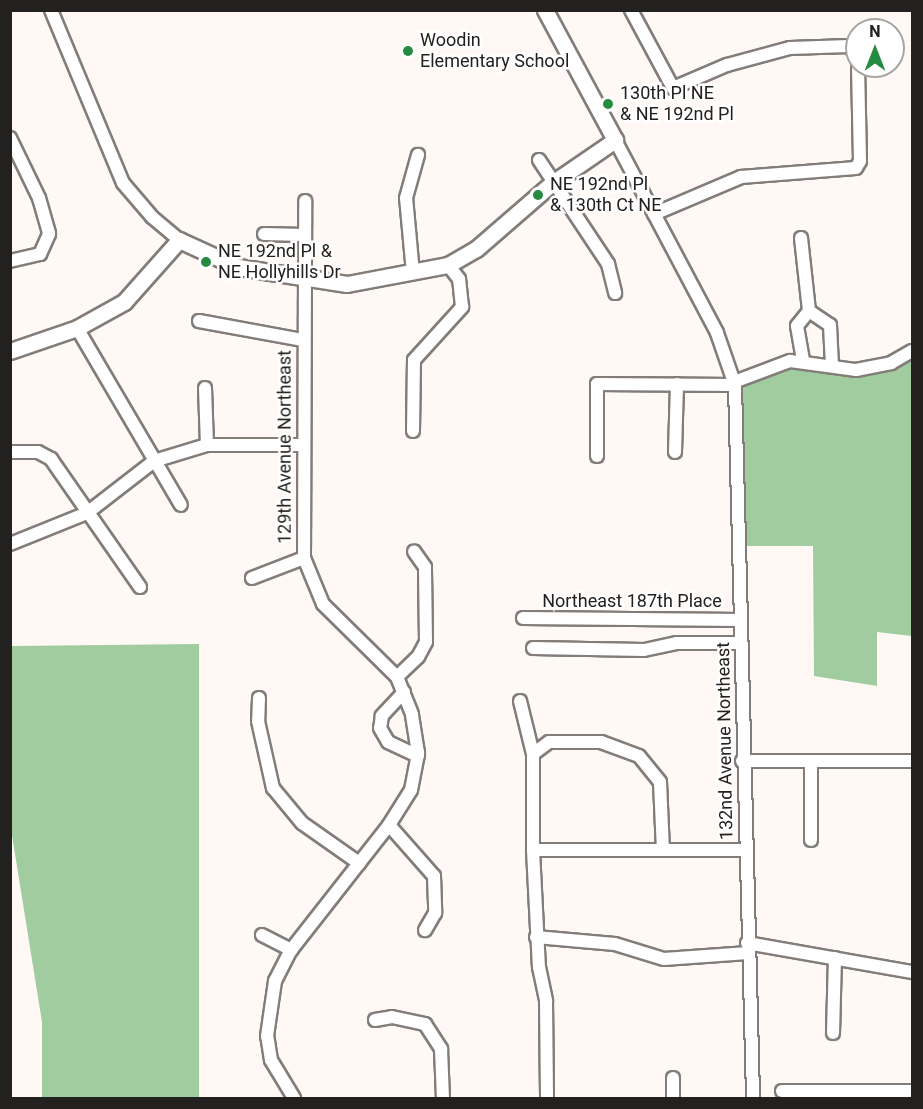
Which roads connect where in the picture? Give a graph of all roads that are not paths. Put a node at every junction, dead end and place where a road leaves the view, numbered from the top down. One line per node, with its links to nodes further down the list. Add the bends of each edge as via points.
1 (51, 10): 16 (street, via 123,183 152,217)
2 (545, 10): 7 (main road)
3 (631, 10): 4 (street, via 673,88 759,54)
4 (845, 51)
5 (858, 78): 12 (street, via 860,161 856,168 741,177)
6 (10, 138): 17 (street, via 47,220 46,247 40,254)
7 (615, 140): 10 (main road); 12 (street, 132nd Avenue Northeast)
8 (418, 155): 19 (street, via 406,198)
9 (539, 160): 10 (street)
10 (551, 184): 18 (main road, via 476,249); 21 (street, via 608,264)
11 (305, 201): 14 (street, 129th Avenue Northeast)
12 (654, 214): 31 (street, 132nd Avenue Northeast, via 717,333)
13 (264, 234): 14 (street)
14 (304, 235): 20 (street, 129th Avenue Northeast)
15 (801, 238): 22 (street)
16 (179, 240): 20 (main road, via 238,267); 24 (main road, via 124,302)
17 (10, 261)
18 (448, 265): 19 (main road); 33 (street, via 459,279 462,307 414,360)
19 (413, 273): 20 (main road, via 347,284)
20 (303, 280): 25 (street, 129th Avenue Northeast)
21 (615, 294)
22 (809, 311): 28 (street, via 797,326); 29 (street, via 830,326)
23 (199, 321): 25 (street)
24 (77, 328): 26 (main road); 39 (street)
25 (303, 340): 35 (street, 129th Avenue Northeast)
26 (10, 351)
27 (912, 351): 29 (street, via 875,368)
28 (803, 359): 29 (street); 31 (street)
29 (832, 366)
30 (677, 384): 31 (street); 37 (street); 38 (street, via 597,384)
31 (734, 384): 48 (street, 132nd Avenue Northeast)
32 (205, 388): 34 (street)
33 (413, 431)
34 (207, 445): 35 (street); 39 (street)
35 (301, 445): 44 (street, 129th Avenue Northeast)
36 (10, 452): 41 (street, via 38,452 51,459)
37 (675, 452)
38 (597, 456)
39 (154, 461): 40 (street); 41 (street)
40 (181, 505)
41 (87, 513): 42 (street); 46 (street)
42 (10, 544)
43 (414, 550): 51 (street, via 425,567 426,642 418,657)
44 (304, 558): 45 (street); 51 (street, 129th Avenue Northeast, via 323,604)
45 (252, 578)
46 (140, 587)
47 (523, 618): 48 (street, Northeast 187th Place)
48 (741, 620): 49 (street, 132nd Avenue Northeast)
49 (741, 644): 50 (street, via 677,644 644,650); 57 (street, 132nd Avenue Northeast)
50 (534, 648)
51 (397, 677): 52 (street, 129th Avenue Northeast)
52 (404, 692): 56 (street, 129th Avenue Northeast); 56 (street, via 382,716 380,728 388,742)
53 (259, 698): 65 (street, via 258,722 273,788 302,823)
54 (520, 701): 55 (street)
55 (533, 754): 62 (street); 63 (street, via 549,742 601,742 639,756 660,782)
56 (418, 756): 60 (street, 129th Avenue Northeast, via 411,790)
57 (742, 761): 58 (street); 64 (street, 132nd Avenue Northeast)
58 (811, 761): 59 (street); 61 (street)
59 (912, 761)
60 (389, 825): 65 (street, 129th Avenue Northeast); 66 (street, via 434,876 435,913)
61 (811, 840)
62 (533, 850): 63 (street); 68 (street)
63 (663, 850): 64 (street)
64 (744, 850): 69 (street, 132nd Avenue Northeast)
65 (359, 862): 70 (street, 129th Avenue Northeast)
66 (425, 930)
67 (262, 935): 70 (street)
68 (536, 937): 69 (street, via 605,942 664,959); 81 (street, via 546,1001)
69 (747, 948): 71 (street); 83 (street, 132nd Avenue Northeast)
70 (291, 950): 79 (street, 129th Avenue Northeast, via 275,981 267,1036 279,1079)
71 (835, 958): 72 (street); 74 (street)
72 (912, 972)
73 (375, 1020): 80 (street, via 392,1017 425,1024 441,1049)
74 (833, 1033)
75 (673, 1078): 82 (street)
76 (782, 1091): 78 (street)
77 (912, 1091): 78 (street)
78 (807, 1095)
79 (294, 1098)
80 (443, 1098)
81 (547, 1098)
82 (673, 1098)
83 (753, 1098)

